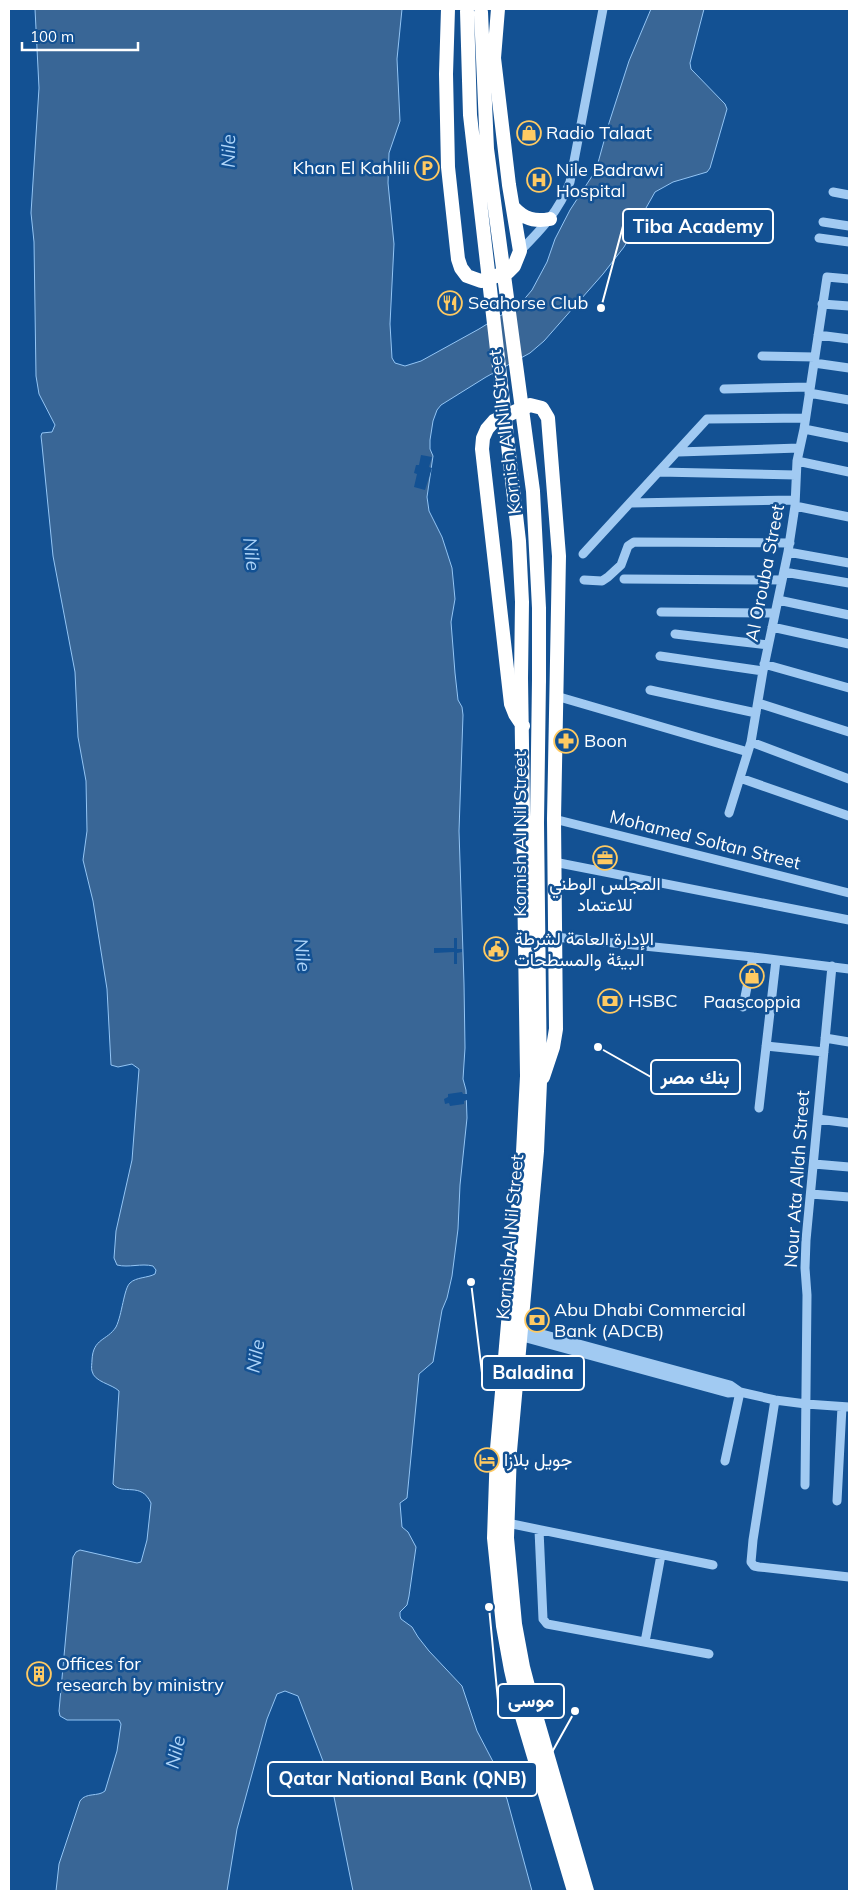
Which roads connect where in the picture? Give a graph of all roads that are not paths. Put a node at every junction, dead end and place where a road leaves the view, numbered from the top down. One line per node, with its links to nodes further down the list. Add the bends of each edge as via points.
1 (448, 9): 13 (highway, via 448,167 459,264 467,276 481,281 508,272)
2 (498, 9): 7 (highway, via 494,58)
3 (603, 9): 8 (street, via 570,182)
4 (474, 10): 59 (highway, Kornish Al Nil Street, bridge, via 470,115 519,541); 68 (highway, Kornish Al Nil Street, bridge, via 487,149 533,491 539,608)
5 (833, 192): 6 (street)
6 (849, 195)
7 (514, 208): 8 (highway, via 526,218); 13 (highway)
8 (550, 219): 13 (street)
9 (823, 222): 10 (street)
10 (849, 226)
11 (819, 238): 12 (street)
12 (849, 242)
13 (520, 251)
14 (849, 279): 15 (street, Al Orouba Street, via 826,277)
15 (822, 304): 16 (street); 17 (street, Al Orouba Street)
16 (849, 306)
17 (818, 335): 18 (street); 20 (street, Al Orouba Street)
18 (849, 339)
19 (762, 356): 20 (street)
20 (814, 360): 21 (street); 23 (street, Al Orouba Street)
21 (849, 368)
22 (724, 389): 23 (street)
23 (810, 390): 24 (street); 25 (street, Al Orouba Street)
24 (849, 400)
25 (805, 418): 26 (street, Al Orouba Street); 29 (street, via 712,418 706,420)
26 (804, 429): 27 (street); 28 (street, Al Orouba Street)
27 (849, 438)
28 (799, 448): 29 (street); 30 (street, Al Orouba Street)
29 (678, 452): 31 (street)
30 (797, 461): 32 (street); 33 (street, Al Orouba Street)
31 (659, 472): 33 (street); 34 (street)
32 (849, 472)
33 (796, 475): 35 (street, Al Orouba Street)
34 (631, 503): 35 (street); 38 (street)
35 (795, 503): 36 (street); 37 (street, Al Orouba Street)
36 (849, 517)
37 (789, 548): 39 (street); 40 (street, Al Orouba Street); 42 (street, via 634,542 628,546 621,565 608,578)
38 (583, 554)
39 (849, 563)
40 (783, 576): 41 (street); 43 (street); 44 (street, Al Orouba Street)
41 (624, 579)
42 (584, 580)
43 (849, 583)
44 (778, 600): 46 (street, Al Orouba Street); 47 (street)
45 (661, 612): 46 (street)
46 (775, 613): 48 (street, Al Orouba Street)
47 (849, 615)
48 (772, 627): 50 (street); 51 (street, Al Orouba Street)
49 (675, 634): 51 (street)
50 (849, 644)
51 (768, 645): 53 (street, Al Orouba Street)
52 (660, 656): 53 (street)
53 (763, 667): 54 (street); 57 (street, Al Orouba Street)
54 (849, 688)
55 (650, 690): 58 (street)
56 (556, 696): 59 (highway, via 559,556 548,418 542,408 530,405 494,421 483,438 482,449 510,704); 62 (street); 67 (highway)
57 (758, 703): 58 (street, Al Orouba Street); 60 (street)
58 (756, 713): 61 (street, Al Orouba Street)
59 (523, 726): 106 (highway, Kornish Al Nil Street, via 527,1076 497,1449 494,1538 502,1626 511,1670)
60 (849, 732)
61 (750, 742): 62 (street, Al Orouba Street); 64 (street)
62 (748, 752): 63 (street, Al Orouba Street)
63 (740, 778): 65 (street, Al Orouba Street); 66 (street)
64 (849, 779)
65 (729, 813)
66 (849, 816)
67 (554, 819): 69 (highway); 71 (street, Mohamed Soltan Street)
68 (537, 823): 69 (highway); 83 (highway, Kornish Al Nil Street)
69 (554, 844): 70 (highway)
70 (554, 862): 72 (street); 73 (highway)
71 (849, 893)
72 (849, 920)
73 (555, 937): 74 (street); 83 (highway, via 556,1029 548,1065)
74 (753, 957): 75 (street); 78 (street)
75 (776, 960): 76 (street); 81 (street)
76 (832, 966): 77 (street); 79 (street, Nour Ata Allah Street)
77 (849, 969)
78 (743, 1007)
79 (825, 1038): 80 (street); 82 (street, Nour Ata Allah Street)
80 (849, 1042)
81 (766, 1046): 82 (street); 84 (street)
82 (824, 1052): 85 (street, Nour Ata Allah Street)
83 (540, 1082): 91 (highway, Kornish Al Nil Street)
84 (759, 1108)
85 (818, 1119): 86 (street); 87 (street, Nour Ata Allah Street)
86 (849, 1123)
87 (814, 1164): 88 (street); 89 (street, Nour Ata Allah Street)
88 (849, 1167)
89 (811, 1194): 90 (street); 94 (street, Nour Ata Allah Street, via 805,1268)
90 (849, 1197)
91 (520, 1332): 92 (street, via 728,1392); 99 (highway, Kornish Al Nil Street)
92 (740, 1392): 93 (street); 96 (street)
93 (775, 1400): 94 (street); 103 (street, via 751,1562 759,1567)
94 (806, 1404): 95 (street); 97 (street, Nour Ata Allah Street)
95 (846, 1407): 98 (street)
96 (725, 1461)
97 (805, 1485)
98 (837, 1500)
99 (507, 1523): 100 (street); 107 (highway, Kornish Al Nil Street, via 513,1607 523,1667)
100 (539, 1530): 101 (street); 104 (street, via 545,1622)
101 (661, 1555): 102 (street); 104 (street)
102 (713, 1566)
103 (849, 1577)
104 (645, 1642): 105 (street)
105 (709, 1654)
106 (574, 1891)
107 (587, 1891)

